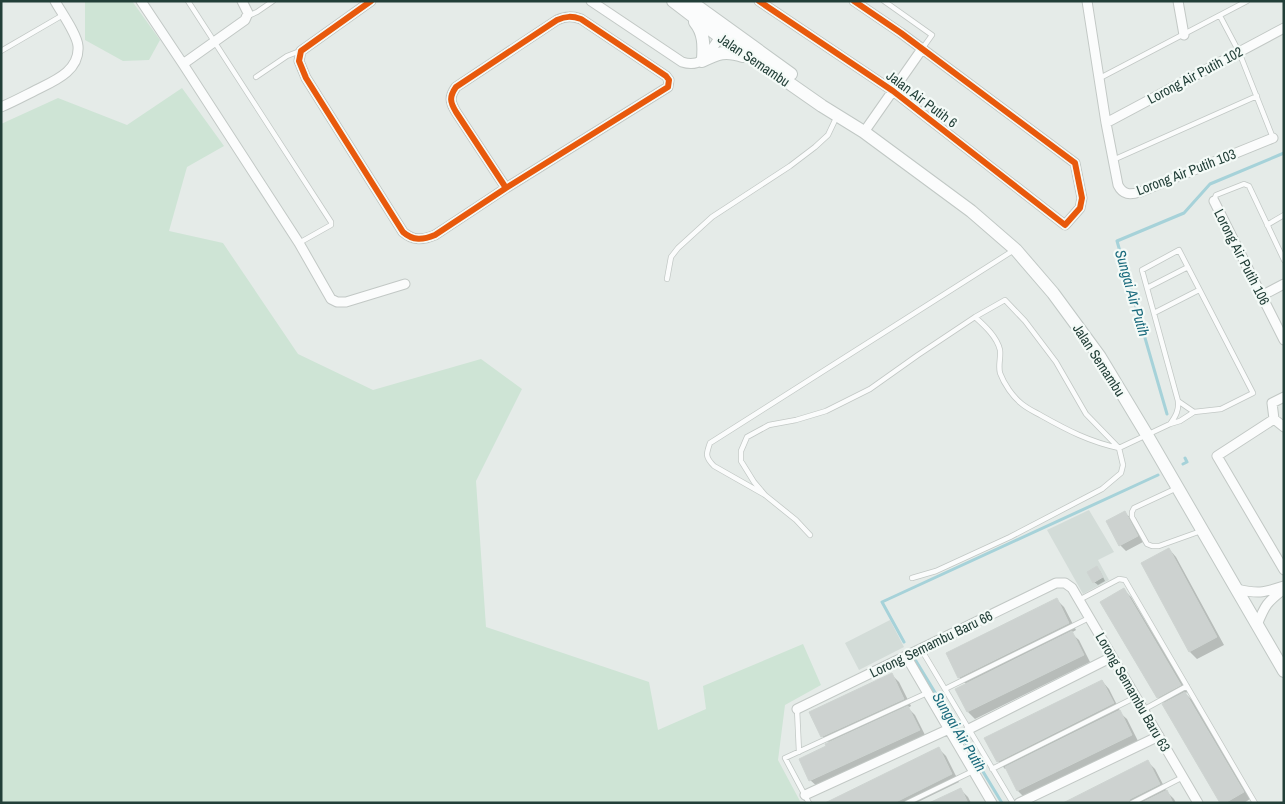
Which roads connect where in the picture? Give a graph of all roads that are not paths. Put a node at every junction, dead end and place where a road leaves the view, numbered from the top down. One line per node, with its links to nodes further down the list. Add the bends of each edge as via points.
1 (55, 1): 16 (street)
2 (141, 1): 31 (street)
3 (188, 1): 24 (lane)
4 (242, 1): 18 (street)
5 (273, 1): 18 (lane)
6 (371, 1): 27 (street)
7 (592, 1): 29 (street, via 682,62 690,65)
8 (673, 1): 15 (main road, Jalan Semambu)
9 (759, 1): 34 (street, Jalan Air Putih 6)
10 (854, 1): 25 (street)
11 (884, 1): 25 (lane, via 932,34)
12 (1087, 1): 33 (street, Lorong Air Putih 103)
13 (1178, 1): 22 (street)
14 (1247, 1): 17 (lane)
15 (687, 5): 19 (main road, Jalan Semambu); 23 (main road, Jalan Semambu); 29 (main road, via 702,34)
16 (63, 15): 26 (lane); 36 (street, via 78,45 76,61 61,78)
17 (1220, 16): 22 (lane); 28 (lane)
18 (248, 17): 24 (street)
19 (719, 22): 21 (main road, Jalan Semambu); 23 (main road)
20 (1284, 28): 28 (street, Lorong Air Putih 102)
21 (737, 35): 23 (main road); 37 (main road, Jalan Semambu, via 826,99)
22 (1184, 35): 33 (lane)
23 (720, 37): 29 (street); 30 (main road, Jalan Semambu)
24 (215, 42): 31 (street); 46 (lane, via 331,222 331,225)
25 (922, 49): 34 (street); 34 (street, Jalan Air Putih 6, via 1075,163 1082,198 1080,208 1065,225)
26 (1, 51)
27 (301, 51): 32 (lane, via 287,56); 42 (street, via 299,61 306,78 407,236 420,239 435,235)
28 (1239, 52): 35 (lane); 38 (street, Lorong Air Putih 102)
29 (702, 60): 30 (main road, via 732,52)
30 (759, 62): 37 (main road, Jalan Semambu)
31 (183, 64): 46 (street)
32 (256, 77)
33 (1099, 78): 38 (street, Lorong Air Putih 103)
34 (893, 91): 39 (street)
35 (1257, 96): 40 (lane); 41 (lane)
36 (1, 107)
37 (838, 115): 39 (main road, Jalan Semambu); 50 (lane, via 828,135 815,147 712,217 678,248 671,257)
38 (1106, 122): 41 (street, Lorong Air Putih 103)
39 (864, 132): 47 (main road, Jalan Semambu, via 971,211)
40 (1273, 138): 41 (street, Lorong Air Putih 103, via 1133,194 1121,190 1118,185)
41 (1113, 160)
42 (506, 188): 42 (street, via 456,112 451,99 456,87 565,17 580,19 670,80 668,87)
43 (1214, 201): 45 (lane, via 1216,195 1244,184 1249,186); 55 (street, Lorong Air Putih 106)
44 (1284, 215): 45 (lane)
45 (1267, 225): 48 (lane)
46 (299, 243): 51 (street, via 331,299 338,302)
47 (1016, 250): 65 (main road, Jalan Semambu, via 1089,341); 68 (lane, via 710,443 706,452 714,466)
48 (1284, 260)
49 (1188, 267): 53 (lane); 53 (lane, via 1179,250 1142,270); 54 (lane)
50 (666, 279)
51 (405, 284)
52 (1284, 284): 55 (street)
53 (1147, 288): 56 (lane)
54 (1199, 290): 56 (lane); 61 (lane, via 1253,393 1221,410)
55 (1262, 296): 58 (street, Lorong Air Putih 106)
56 (1154, 313): 60 (lane)
57 (975, 317): 66 (lane, via 997,342 1000,373 1008,389 1022,404 1090,440); 66 (lane, via 1005,300 1056,362 1086,414); 68 (lane, via 870,389 826,410 769,425 748,437 740,450 741,461)
58 (1284, 340)
59 (1284, 397): 62 (street, via 1272,403)
60 (1178, 401): 61 (lane); 63 (lane, via 1179,410)
61 (1194, 412): 63 (lane)
62 (1274, 419): 64 (street); 71 (street, via 1217,456)
63 (1170, 424): 65 (lane)
64 (1284, 427)
65 (1146, 435): 66 (lane); 67 (main road, Jalan Semambu)
66 (1119, 448): 72 (lane, via 1123,465 1121,473 1102,488 1010,537 936,571)
67 (1177, 487): 69 (main road, Jalan Semambu); 69 (lane, via 1134,508 1132,517 1147,544 1159,546)
68 (766, 495): 70 (lane)
69 (1202, 530): 74 (main road, Jalan Semambu)
70 (810, 535)
71 (1284, 570)
72 (912, 578)
73 (1065, 583): 76 (street, Lorong Semambu Baru 63); 79 (street, Lorong Semambu Baru 66, via 1056,583)
74 (1236, 588): 75 (street, via 1263,593); 78 (main road, Jalan Semambu)
75 (1284, 588): 78 (street, via 1270,600)
76 (1079, 600): 77 (street, Lorong Semambu Baru 63); 83 (lane, via 1119,579 1125,580)
77 (1089, 618): 81 (street, Lorong Semambu Baru 63); 84 (lane)
78 (1257, 625): 82 (main road, Jalan Semambu)
79 (921, 649): 80 (street, Lorong Semambu Baru 66); 84 (lane)
80 (906, 656): 85 (street); 87 (street, Lorong Semambu Baru 66)
81 (1112, 657): 86 (street, Lorong Semambu Baru 63); 90 (street)
82 (1284, 671)
83 (1187, 686): 88 (lane); 103 (lane)
84 (945, 689): 90 (lane)
85 (927, 692): 89 (street); 92 (lane)
86 (1136, 698): 88 (street, Lorong Semambu Baru 63); 93 (lane)
87 (797, 709): 92 (lane)
88 (1143, 710): 91 (street, Lorong Semambu Baru 63)
89 (949, 729): 94 (street); 96 (street)
90 (968, 729): 93 (lane)
91 (1159, 736): 95 (street, Lorong Semambu Baru 63); 100 (street)
92 (800, 752): 96 (lane, via 785,758)
93 (992, 769): 99 (lane)
94 (973, 771): 97 (lane); 98 (street)
95 (1183, 778): 101 (lane); 102 (street, Lorong Semambu Baru 63)
96 (807, 799)
97 (907, 803)
98 (992, 803)
99 (1013, 803)
100 (1019, 803)
101 (1132, 803)
102 (1198, 803)
103 (1256, 803)

